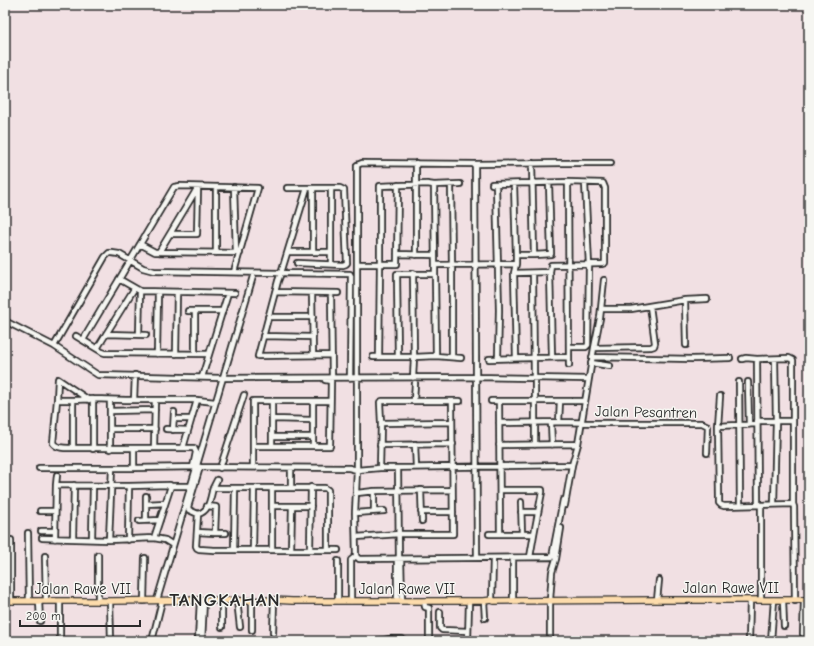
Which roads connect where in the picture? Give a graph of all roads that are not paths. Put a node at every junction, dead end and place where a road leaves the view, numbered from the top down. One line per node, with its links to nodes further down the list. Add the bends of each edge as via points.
1 (416, 163): 4 (street); 9 (street); 39 (street, via 357,165)
2 (532, 163): 3 (street); 4 (street); 6 (street)
3 (611, 163)
4 (475, 164): 47 (street)
5 (568, 182): 7 (street); 8 (street); 44 (street)
6 (533, 183): 7 (street); 11 (street); 31 (street)
7 (550, 183): 32 (street)
8 (585, 183): 49 (street); 49 (street, via 603,183 605,188 605,262)
9 (417, 184): 12 (street); 13 (street); 33 (street)
10 (460, 184): 14 (street)
11 (514, 184): 35 (street); 42 (street, via 494,184)
12 (398, 185): 30 (street); 40 (street, via 380,187)
13 (434, 185): 14 (street); 34 (street)
14 (451, 185): 46 (street)
15 (198, 187): 16 (street); 22 (street); 22 (street, via 197,234); 23 (street, via 174,187)
16 (216, 187): 17 (street); 28 (street)
17 (234, 187): 29 (street); 29 (street, via 258,188)
18 (287, 188): 19 (street)
19 (307, 188): 20 (street); 25 (street)
20 (314, 188): 21 (street); 26 (street)
21 (331, 188): 27 (street); 38 (street, via 344,190 347,263)
22 (170, 234): 24 (street)
23 (140, 244): 24 (street); 36 (street)
24 (159, 252): 28 (street)
25 (288, 252): 26 (street); 53 (street)
26 (313, 252): 27 (street)
27 (331, 252): 38 (street)
28 (216, 253): 29 (street)
29 (238, 253): 50 (street)
30 (397, 254): 33 (street); 41 (street)
31 (534, 254): 32 (street); 35 (street)
32 (551, 254): 48 (street)
33 (416, 255): 34 (street)
34 (434, 255): 45 (street)
35 (516, 255): 43 (street)
36 (130, 260): 50 (street, via 154,271); 59 (street); 89 (street, via 112,253 105,257)
37 (297, 263): 38 (street)
38 (331, 264)
39 (357, 264): 40 (street); 128 (street)
40 (380, 264): 41 (street); 101 (street)
41 (397, 264): 57 (street)
42 (498, 264): 43 (street); 47 (street); 108 (street)
43 (516, 264): 55 (street)
44 (569, 264): 48 (street); 49 (street); 90 (street)
45 (435, 265): 46 (street); 58 (street)
46 (452, 265): 47 (street); 104 (street)
47 (475, 265): 124 (street)
48 (552, 265): 51 (street)
49 (589, 265): 90 (street, via 588,346)
50 (234, 272): 52 (street)
51 (550, 272): 56 (street); 111 (street)
52 (254, 273): 53 (street); 122 (street)
53 (282, 273): 65 (street); 123 (street, via 351,274)
54 (413, 273): 57 (street); 58 (street); 103 (street)
55 (514, 273): 56 (street); 109 (street)
56 (533, 273): 110 (street)
57 (397, 274): 102 (street)
58 (435, 274): 99 (street)
59 (119, 279): 61 (street); 87 (street)
60 (604, 280): 74 (street)
61 (134, 288): 62 (street); 81 (street)
62 (140, 291): 63 (street); 82 (street)
63 (158, 292): 64 (street); 93 (street)
64 (176, 292): 66 (street); 94 (street)
65 (275, 292): 68 (street); 78 (street)
66 (228, 293): 67 (street); 77 (street)
67 (235, 293)
68 (312, 293): 69 (street); 79 (street)
69 (331, 293): 70 (street); 97 (street)
70 (338, 293)
71 (707, 299): 72 (street)
72 (685, 300): 73 (street); 88 (street)
73 (650, 306): 74 (street, via 627,310); 91 (street, via 654,346)
74 (601, 310): 91 (street)
75 (188, 311): 76 (street)
76 (195, 311): 77 (street); 95 (street)
77 (222, 311): 96 (street)
78 (268, 317): 79 (street); 85 (street)
79 (312, 317): 86 (street)
80 (5, 321): 89 (street)
81 (106, 334): 82 (street); 92 (street)
82 (139, 335): 83 (street)
83 (146, 335)
84 (76, 336): 87 (street)
85 (263, 336): 86 (street); 98 (street, via 258,356)
86 (313, 337): 98 (street)
87 (83, 340): 92 (street)
88 (686, 345)
89 (54, 346): 120 (street, via 98,374)
90 (570, 347): 112 (street)
91 (594, 348): 105 (street)
92 (98, 350): 93 (street, via 104,353)
93 (157, 354): 94 (street)
94 (176, 354): 95 (street)
95 (194, 354): 96 (street)
96 (209, 354): 121 (street)
97 (332, 355): 98 (street); 127 (street)
98 (313, 356)
99 (436, 356): 103 (street); 104 (street)
100 (373, 357): 101 (street)
101 (379, 357): 102 (street)
102 (398, 357): 103 (street)
103 (414, 357): 129 (street)
104 (452, 357): 106 (street)
105 (592, 357): 113 (street); 117 (street)
106 (461, 358)
107 (489, 358): 108 (street)
108 (498, 358): 109 (street)
109 (516, 358): 110 (street)
110 (534, 358): 111 (street); 125 (street)
111 (552, 358): 112 (street)
112 (570, 358): 118 (street)
113 (730, 358)
114 (742, 359): 115 (street)
115 (757, 359): 116 (street); 169 (street)
116 (775, 359): 160 (street); 161 (street, via 793,360)
117 (591, 363): 119 (street); 126 (street)
118 (569, 365)
119 (610, 366)
120 (135, 375): 121 (street); 138 (street)
121 (202, 377): 122 (street)
122 (222, 378): 127 (street); 152 (street)
123 (350, 378): 127 (street); 128 (street)
124 (476, 378): 125 (street); 129 (street); 203 (street)
125 (534, 378): 126 (street); 150 (street)
126 (588, 378): 151 (street)
127 (331, 379): 128 (street); 144 (street)
128 (356, 379): 129 (street); 211 (street)
129 (414, 380): 145 (street)
130 (739, 382): 170 (street)
131 (748, 382): 171 (street)
132 (244, 395): 207 (street)
133 (720, 396): 172 (street)
134 (58, 400): 135 (street); 136 (street, via 58,379); 190 (street, via 53,443 57,447)
135 (73, 400): 136 (street); 190 (street)
136 (91, 400): 137 (street); 191 (street)
137 (110, 400): 138 (street); 154 (street)
138 (134, 400): 139 (street)
139 (156, 400): 140 (street); 153 (street)
140 (197, 400): 152 (street); 157 (street)
141 (272, 400): 143 (street); 158 (street); 187 (street, via 250,401)
142 (560, 400): 150 (street); 151 (street); 163 (street)
143 (313, 401): 144 (street); 159 (street)
144 (330, 401): 189 (street, via 330,446)
145 (414, 401): 146 (street); 164 (street, via 381,402)
146 (452, 401): 147 (street); 162 (street)
147 (460, 401)
148 (491, 401): 149 (street)
149 (499, 401): 150 (street); 165 (street)
150 (535, 401): 166 (street)
151 (585, 401): 168 (street)
152 (215, 402): 199 (street)
153 (155, 410): 154 (street); 174 (street)
154 (110, 411): 173 (street)
155 (174, 412): 156 (street)
156 (174, 419): 157 (street); 176 (street)
157 (191, 419): 177 (street)
158 (272, 420): 159 (street); 178 (street)
159 (313, 420): 179 (street)
160 (776, 421): 161 (street); 169 (street); 238 (street)
161 (793, 421): 239 (street)
162 (452, 422): 164 (street); 181 (street)
163 (559, 422): 167 (street); 168 (street)
164 (381, 423): 184 (street)
165 (499, 423): 166 (street); 185 (street)
166 (535, 423): 167 (street); 186 (street)
167 (552, 423): 182 (street)
168 (582, 423): 183 (street); 196 (street, Jalan Pesantren, via 702,423 708,426)
169 (757, 423): 171 (street); 241 (street)
170 (739, 425): 171 (street); 172 (street); 240 (street)
171 (748, 425)
172 (718, 426): 240 (street, via 719,503 724,506)
173 (110, 429): 174 (street); 194 (street)
174 (155, 429): 192 (street)
175 (166, 429): 176 (street)
176 (173, 430): 177 (street)
177 (188, 430): 193 (street)
178 (272, 437): 179 (street); 188 (street)
179 (313, 437): 189 (street)
180 (415, 444): 181 (street); 184 (street); 201 (street)
181 (452, 444): 202 (street)
182 (552, 444): 183 (street); 186 (street)
183 (578, 444): 197 (street)
184 (380, 445): 209 (street)
185 (499, 445): 186 (street); 198 (street)
186 (535, 445)
187 (253, 446): 188 (street); 200 (street)
188 (272, 446): 189 (street)
189 (313, 446)
190 (73, 448): 191 (street)
191 (93, 448): 194 (street)
192 (154, 448): 193 (street); 195 (street)
193 (183, 448): 199 (street, via 194,448)
194 (110, 449): 195 (street)
195 (134, 449): 206 (street)
196 (707, 453)
197 (572, 465): 198 (street); 304 (street, via 552,572)
198 (499, 466): 203 (street); 230 (street)
199 (196, 467): 206 (street); 207 (street); 220 (street); 255 (street, via 188,507)
200 (253, 467): 207 (street); 208 (street)
201 (416, 467): 202 (street); 210 (street)
202 (453, 467): 203 (street); 229 (street)
203 (476, 467): 293 (street)
204 (39, 468): 205 (street)
205 (112, 468): 206 (street); 217 (street)
206 (134, 468)
207 (220, 468)
208 (291, 468): 211 (street); 226 (street)
209 (380, 468): 210 (street); 211 (street)
210 (398, 468): 227 (street)
211 (357, 470): 232 (street)
212 (57, 475): 214 (street)
213 (217, 480): 222 (street)
214 (56, 485): 215 (street); 247 (street)
215 (74, 486): 216 (street); 275 (street)
216 (93, 486): 217 (street); 276 (street)
217 (111, 486): 218 (street); 278 (street)
218 (129, 486): 219 (street); 279 (street)
219 (171, 486): 220 (street); 236 (street)
220 (190, 486): 280 (street)
221 (311, 487): 226 (street); 245 (street); 286 (street, via 328,490)
222 (213, 488): 223 (street); 242 (street)
223 (235, 488): 224 (street); 281 (street)
224 (254, 488): 225 (street); 282 (street)
225 (272, 488): 226 (street); 243 (street)
226 (290, 488)
227 (398, 490): 228 (street); 231 (street); 266 (street)
228 (421, 490): 229 (street); 250 (street)
229 (452, 490): 251 (street)
230 (500, 490): 253 (street, via 542,490); 268 (street)
231 (374, 491): 232 (street); 248 (street)
232 (357, 493): 254 (street)
233 (146, 496): 237 (street)
234 (563, 500): 291 (street, via 552,557)
235 (521, 502): 252 (street)
236 (165, 503): 237 (street); 257 (street)
237 (146, 504): 256 (street)
238 (774, 504): 239 (street); 241 (street)
239 (793, 504): 328 (street)
240 (740, 505): 241 (street)
241 (760, 505): 307 (street)
242 (207, 506): 255 (street, via 204,512); 263 (street, via 216,506)
243 (272, 506): 244 (street); 283 (street)
244 (292, 506): 245 (street); 284 (street)
245 (311, 506): 285 (street)
246 (40, 511): 247 (street)
247 (55, 511): 260 (street)
248 (374, 511): 249 (street); 254 (street)
249 (384, 511)
250 (422, 512): 251 (street); 259 (street)
251 (453, 512): 266 (street, via 453,534)
252 (522, 512): 253 (street); 269 (street)
253 (538, 512): 270 (street)
254 (356, 513): 271 (street)
255 (198, 514): 262 (street)
256 (146, 520): 257 (street); 258 (street)
257 (160, 520): 273 (street)
258 (139, 521)
259 (422, 521)
260 (55, 530): 261 (street); 274 (street)
261 (41, 531)
262 (197, 532): 263 (street); 281 (street, via 196,546 199,549)
263 (216, 532): 265 (street)
264 (28, 533): 312 (street)
265 (226, 533)
266 (399, 534): 271 (street); 296 (street)
267 (489, 534): 268 (street)
268 (500, 534): 269 (street)
269 (522, 534): 270 (street)
270 (534, 534): 291 (street)
271 (356, 536): 290 (street)
272 (42, 538): 274 (street)
273 (154, 538): 279 (street); 280 (street)
274 (55, 539): 275 (street)
275 (73, 539): 276 (street)
276 (92, 539): 278 (street)
277 (11, 540): 311 (street)
278 (109, 540): 279 (street)
279 (128, 540)
280 (173, 545): 319 (street)
281 (234, 550): 282 (street)
282 (253, 550): 283 (street)
283 (272, 550): 284 (street)
284 (291, 550): 285 (street)
285 (310, 550): 286 (street)
286 (328, 550): 287 (street)
287 (338, 550)
288 (98, 555): 316 (street)
289 (45, 556): 314 (street)
290 (356, 556): 296 (street, via 358,559); 322 (street, via 351,560)
291 (530, 557): 295 (street)
292 (145, 558): 318 (street)
293 (477, 558): 294 (street); 296 (street)
294 (493, 558): 295 (street); 303 (street)
295 (513, 558): 327 (street)
296 (399, 559): 323 (street)
297 (338, 561): 321 (street)
298 (659, 580): 305 (street)
299 (202, 600): 300 (main road, Jalan Rawe VII); 319 (main road, Jalan Rawe VII); 344 (street); 345 (street)
300 (222, 600): 301 (main road, Jalan Rawe VII); 333 (street)
301 (237, 600): 320 (main road, Jalan Rawe VII); 334 (street)
302 (274, 600): 320 (main road, Jalan Rawe VII); 321 (main road, Jalan Rawe VII); 337 (street)
303 (492, 600): 326 (main road, Jalan Rawe VII); 327 (main road, Jalan Rawe VII)
304 (550, 600): 305 (main road, Jalan Rawe VII); 327 (main road, Jalan Rawe VII); 348 (street)
305 (657, 600): 306 (main road, Jalan Rawe VII)
306 (750, 600): 307 (main road, Jalan Rawe VII); 349 (street)
307 (761, 600): 308 (main road, Jalan Rawe VII)
308 (774, 600): 309 (main road, Jalan Rawe VII); 350 (street)
309 (783, 600): 328 (main road, Jalan Rawe VII); 332 (street)
310 (806, 600): 328 (main road, Jalan Rawe VII); 338 (street)
311 (8, 601): 312 (main road, Jalan Rawe VII)
312 (29, 601): 313 (main road, Jalan Rawe VII)
313 (39, 601): 314 (main road, Jalan Rawe VII); 331 (street)
314 (46, 601): 315 (main road, Jalan Rawe VII)
315 (60, 601): 316 (main road, Jalan Rawe VII); 341 (street)
316 (98, 601): 317 (main road, Jalan Rawe VII)
317 (110, 601): 318 (main road, Jalan Rawe VII); 342 (street)
318 (144, 601): 319 (main road, Jalan Rawe VII)
319 (160, 601): 343 (street)
320 (252, 601): 335 (street)
321 (338, 601): 322 (main road, Jalan Rawe VII)
322 (351, 601): 323 (main road, Jalan Rawe VII)
323 (399, 601): 324 (main road, Jalan Rawe VII)
324 (424, 601): 325 (main road, Jalan Rawe VII); 339 (street, via 425,607 429,608)
325 (468, 601): 326 (main road, Jalan Rawe VII); 336 (street)
326 (484, 601): 330 (street)
327 (513, 601)
328 (795, 601)
329 (440, 612): 336 (street, via 442,630)
330 (485, 618)
331 (40, 621)
332 (784, 626)
333 (222, 627)
334 (240, 627)
335 (252, 630)
336 (468, 630): 347 (street)
337 (274, 633)
338 (803, 634)
339 (429, 638)
340 (402, 639): 346 (street)
341 (60, 641)
342 (111, 641)
343 (152, 641)
344 (198, 641)
345 (202, 641)
346 (379, 641)
347 (468, 641)
348 (550, 641)
349 (749, 641)
350 (770, 641)

